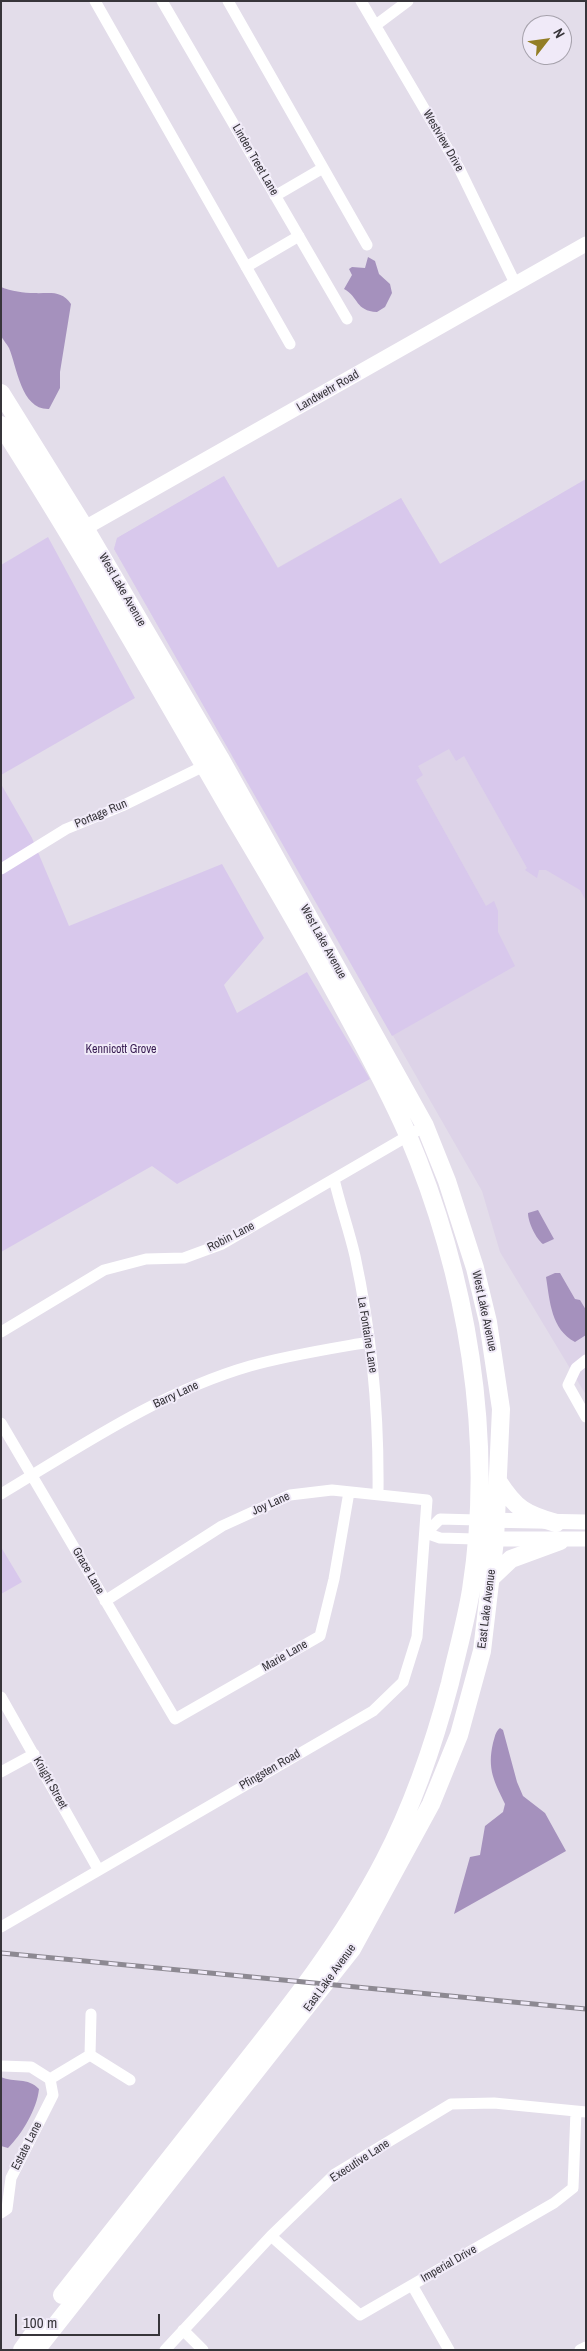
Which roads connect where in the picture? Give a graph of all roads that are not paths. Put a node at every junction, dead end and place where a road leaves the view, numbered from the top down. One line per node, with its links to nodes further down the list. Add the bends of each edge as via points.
1 (95, 1): 12 (street)
2 (162, 1): 8 (street, Linden Treet Lane)
3 (228, 1): 7 (street)
4 (361, 1): 6 (street, Westview Drive)
5 (408, 1): 6 (street)
6 (376, 25): 13 (street, Westview Drive, via 459,168)
7 (323, 168): 8 (street); 11 (street)
8 (275, 196): 9 (street, Linden Treet Lane)
9 (299, 236): 12 (street); 14 (street, Linden Treet Lane)
10 (586, 244): 13 (main road, Landwehr Road)
11 (367, 245)
12 (246, 267): 15 (street)
13 (516, 285): 18 (main road, Landwehr Road)
14 (347, 319)
15 (290, 344)
16 (1, 393): 18 (main road, West Lake Avenue)
17 (1, 425): 18 (main road, West Lake Avenue)
18 (77, 532): 19 (main road, West Lake Avenue); 21 (main road, West Lake Avenue, via 220,758)
19 (204, 766): 20 (street, Portage Run, via 66,829); 22 (main road, West Lake Avenue, via 309,944 386,1086)
20 (1, 869)
21 (425, 1126): 22 (street, Robin Lane); 30 (main road, West Lake Avenue, via 466,1236 488,1322 501,1408)
22 (408, 1136): 23 (street, Robin Lane); 34 (main road, West Lake Avenue, via 450,1252 461,1301 479,1455)
23 (334, 1179): 24 (street, Robin Lane, via 222,1244 184,1258 146,1259 104,1270); 25 (street, La Fontaine Lane, via 355,1256)
24 (1, 1332)
25 (369, 1342): 29 (street, Barry Lane, via 250,1366 197,1385 115,1425); 33 (street, La Fontaine Lane, via 378,1409)
26 (586, 1360): 27 (street, via 576,1368 568,1384)
27 (586, 1417)
28 (1, 1423): 29 (street, Grace Lane)
29 (32, 1476): 32 (street, Barry Lane); 44 (street, Grace Lane)
30 (498, 1481): 35 (main road, West Lake Avenue); 37 (main road, via 518,1507 529,1515)
31 (349, 1492): 33 (street, Joy Lane); 44 (street, Joy Lane, via 332,1490 290,1495 222,1526); 46 (street, Marie Lane, via 320,1636)
32 (1, 1494)
33 (378, 1494): 38 (street, Joy Lane, via 427,1500)
34 (478, 1520): 35 (main road); 38 (street, via 440,1519); 39 (main road, West Lake Avenue)
35 (496, 1521): 37 (main road); 41 (main road, West Lake Avenue)
36 (586, 1522): 37 (main road)
37 (556, 1523)
38 (426, 1533): 39 (street, via 440,1538); 49 (street, Pfingsten Road, via 417,1637 403,1682 373,1711)
39 (476, 1539): 41 (main road); 62 (main road, East Lake Avenue, via 470,1592 446,1698 430,1750 404,1821 357,1910 326,1958)
40 (586, 1539): 42 (main road)
41 (495, 1540): 42 (main road); 43 (main road, East Lake Avenue)
42 (560, 1541): 43 (main road, via 511,1559)
43 (491, 1578): 63 (main road, East Lake Avenue, via 482,1651 459,1735 432,1804 352,1949)
44 (105, 1601): 46 (street, Grace Lane)
45 (1, 1697): 47 (street, Knight Street)
46 (175, 1720)
47 (34, 1754): 48 (street); 49 (street, Knight Street)
48 (1, 1772)
49 (98, 1869): 50 (street, Pfingsten Road)
50 (1, 1926)
51 (91, 2014): 52 (street)
52 (90, 2055): 54 (street); 55 (street)
53 (1, 2066): 54 (street, via 31,2066)
54 (50, 2079): 57 (street, Estate Lane, via 53,2095 11,2178 7,2209)
55 (130, 2080)
56 (581, 2112): 58 (street, Executive Lane, via 494,2103 451,2104 335,2174); 59 (street, Imperial Drive, via 573,2188 554,2203)
57 (1, 2213)
58 (272, 2236): 59 (street, Imperial Drive, via 360,2315); 60 (street, Executive Lane)
59 (412, 2285): 66 (street)
60 (183, 2330): 64 (street, Executive Lane); 65 (street)
61 (586, 2347): 67 (street)
62 (22, 2350)
63 (36, 2350)
64 (165, 2350)
65 (203, 2350)
66 (449, 2350)
67 (580, 2350)

